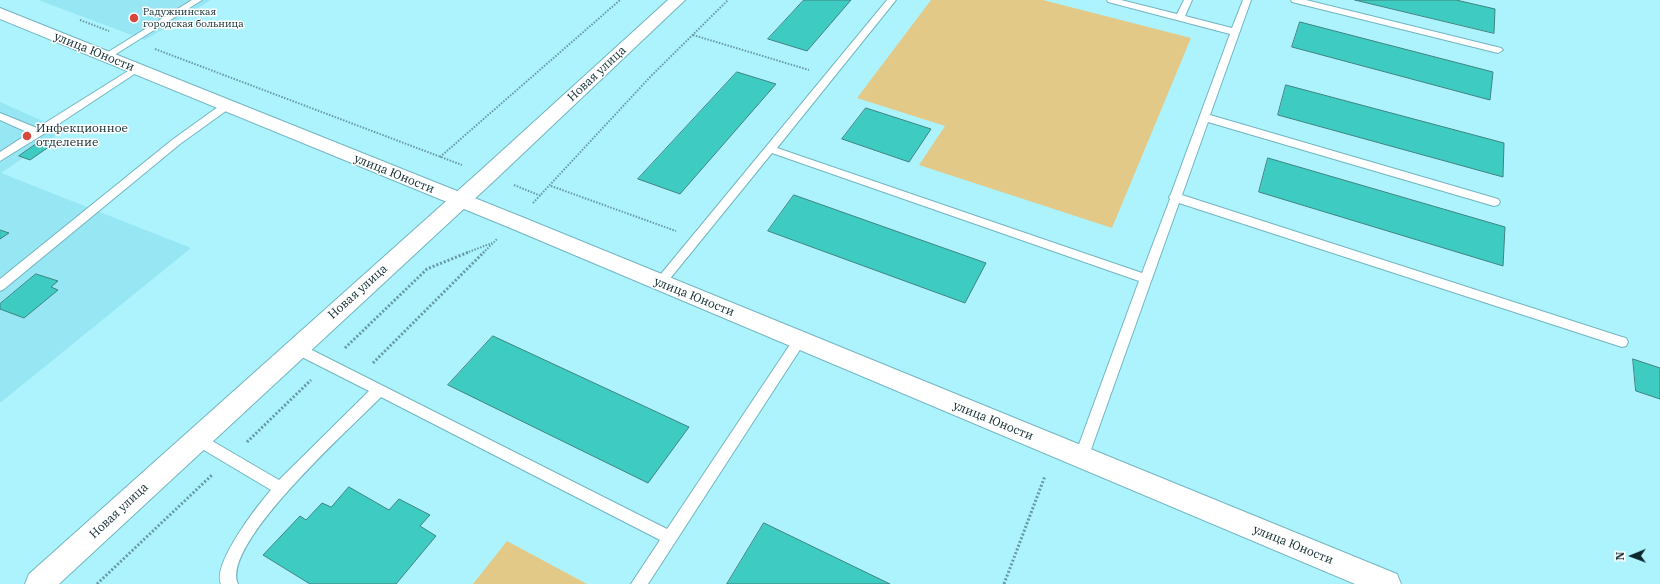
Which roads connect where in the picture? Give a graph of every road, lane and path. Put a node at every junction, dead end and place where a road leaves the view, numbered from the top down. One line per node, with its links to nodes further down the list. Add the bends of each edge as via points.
1 (198, 0): 15 (lane)
2 (620, 0): 15 (path, via 440,157)
3 (677, 0): 29 (street, Новая улица)
4 (728, 0): 14 (path)
5 (892, 0): 19 (lane)
6 (1111, 0): 11 (lane)
7 (1188, 0): 11 (lane)
8 (1247, 0): 13 (lane)
9 (1295, 0): 16 (lane)
10 (0, 13): 17 (street, улица Юности)
11 (1180, 18): 13 (lane)
12 (76, 19): 15 (path)
13 (1235, 32): 22 (lane)
14 (693, 35): 19 (path); 26 (path, via 652,75)
15 (132, 40): 17 (lane)
16 (1498, 50)
17 (105, 57): 18 (street, улица Юности)
18 (136, 69): 20 (street, улица Юности); 23 (lane)
19 (830, 76): 24 (lane)
20 (226, 106): 29 (street, улица Юности); 34 (lane, via 176,142)
21 (0, 116): 23 (lane)
22 (1204, 117): 28 (lane); 30 (lane)
23 (38, 133): 25 (lane)
24 (770, 149): 31 (lane); 32 (lane)
25 (0, 157)
26 (551, 186): 27 (path); 31 (path)
27 (540, 196)
28 (1174, 197): 32 (lane); 36 (lane)
29 (459, 201): 33 (street, улица Юности); 37 (street, Новая улица)
30 (1494, 202)
31 (697, 238): 33 (lane)
32 (1146, 279): 43 (lane)
33 (660, 283): 35 (street, улица Юности)
34 (0, 286)
35 (799, 341): 43 (street, улица Юности); 46 (lane)
36 (1622, 342)
37 (296, 348): 38 (lane); 41 (street, Новая улица)
38 (328, 364): 39 (lane); 39 (path, via 427,269 494,243); 42 (path)
39 (357, 379): 40 (lane)
40 (379, 390): 45 (lane); 46 (lane)
41 (197, 439): 42 (lane); 47 (street, Новая улица)
42 (230, 458): 45 (lane); 48 (path)
43 (1082, 458): 52 (street, улица Юности)
44 (1045, 476): 51 (path)
45 (280, 488): 49 (lane, via 240,542 230,564 227,580)
46 (669, 537): 50 (lane)
47 (39, 584)
48 (97, 584)
49 (230, 584)
50 (638, 584)
51 (1004, 584)
52 (1387, 584)

